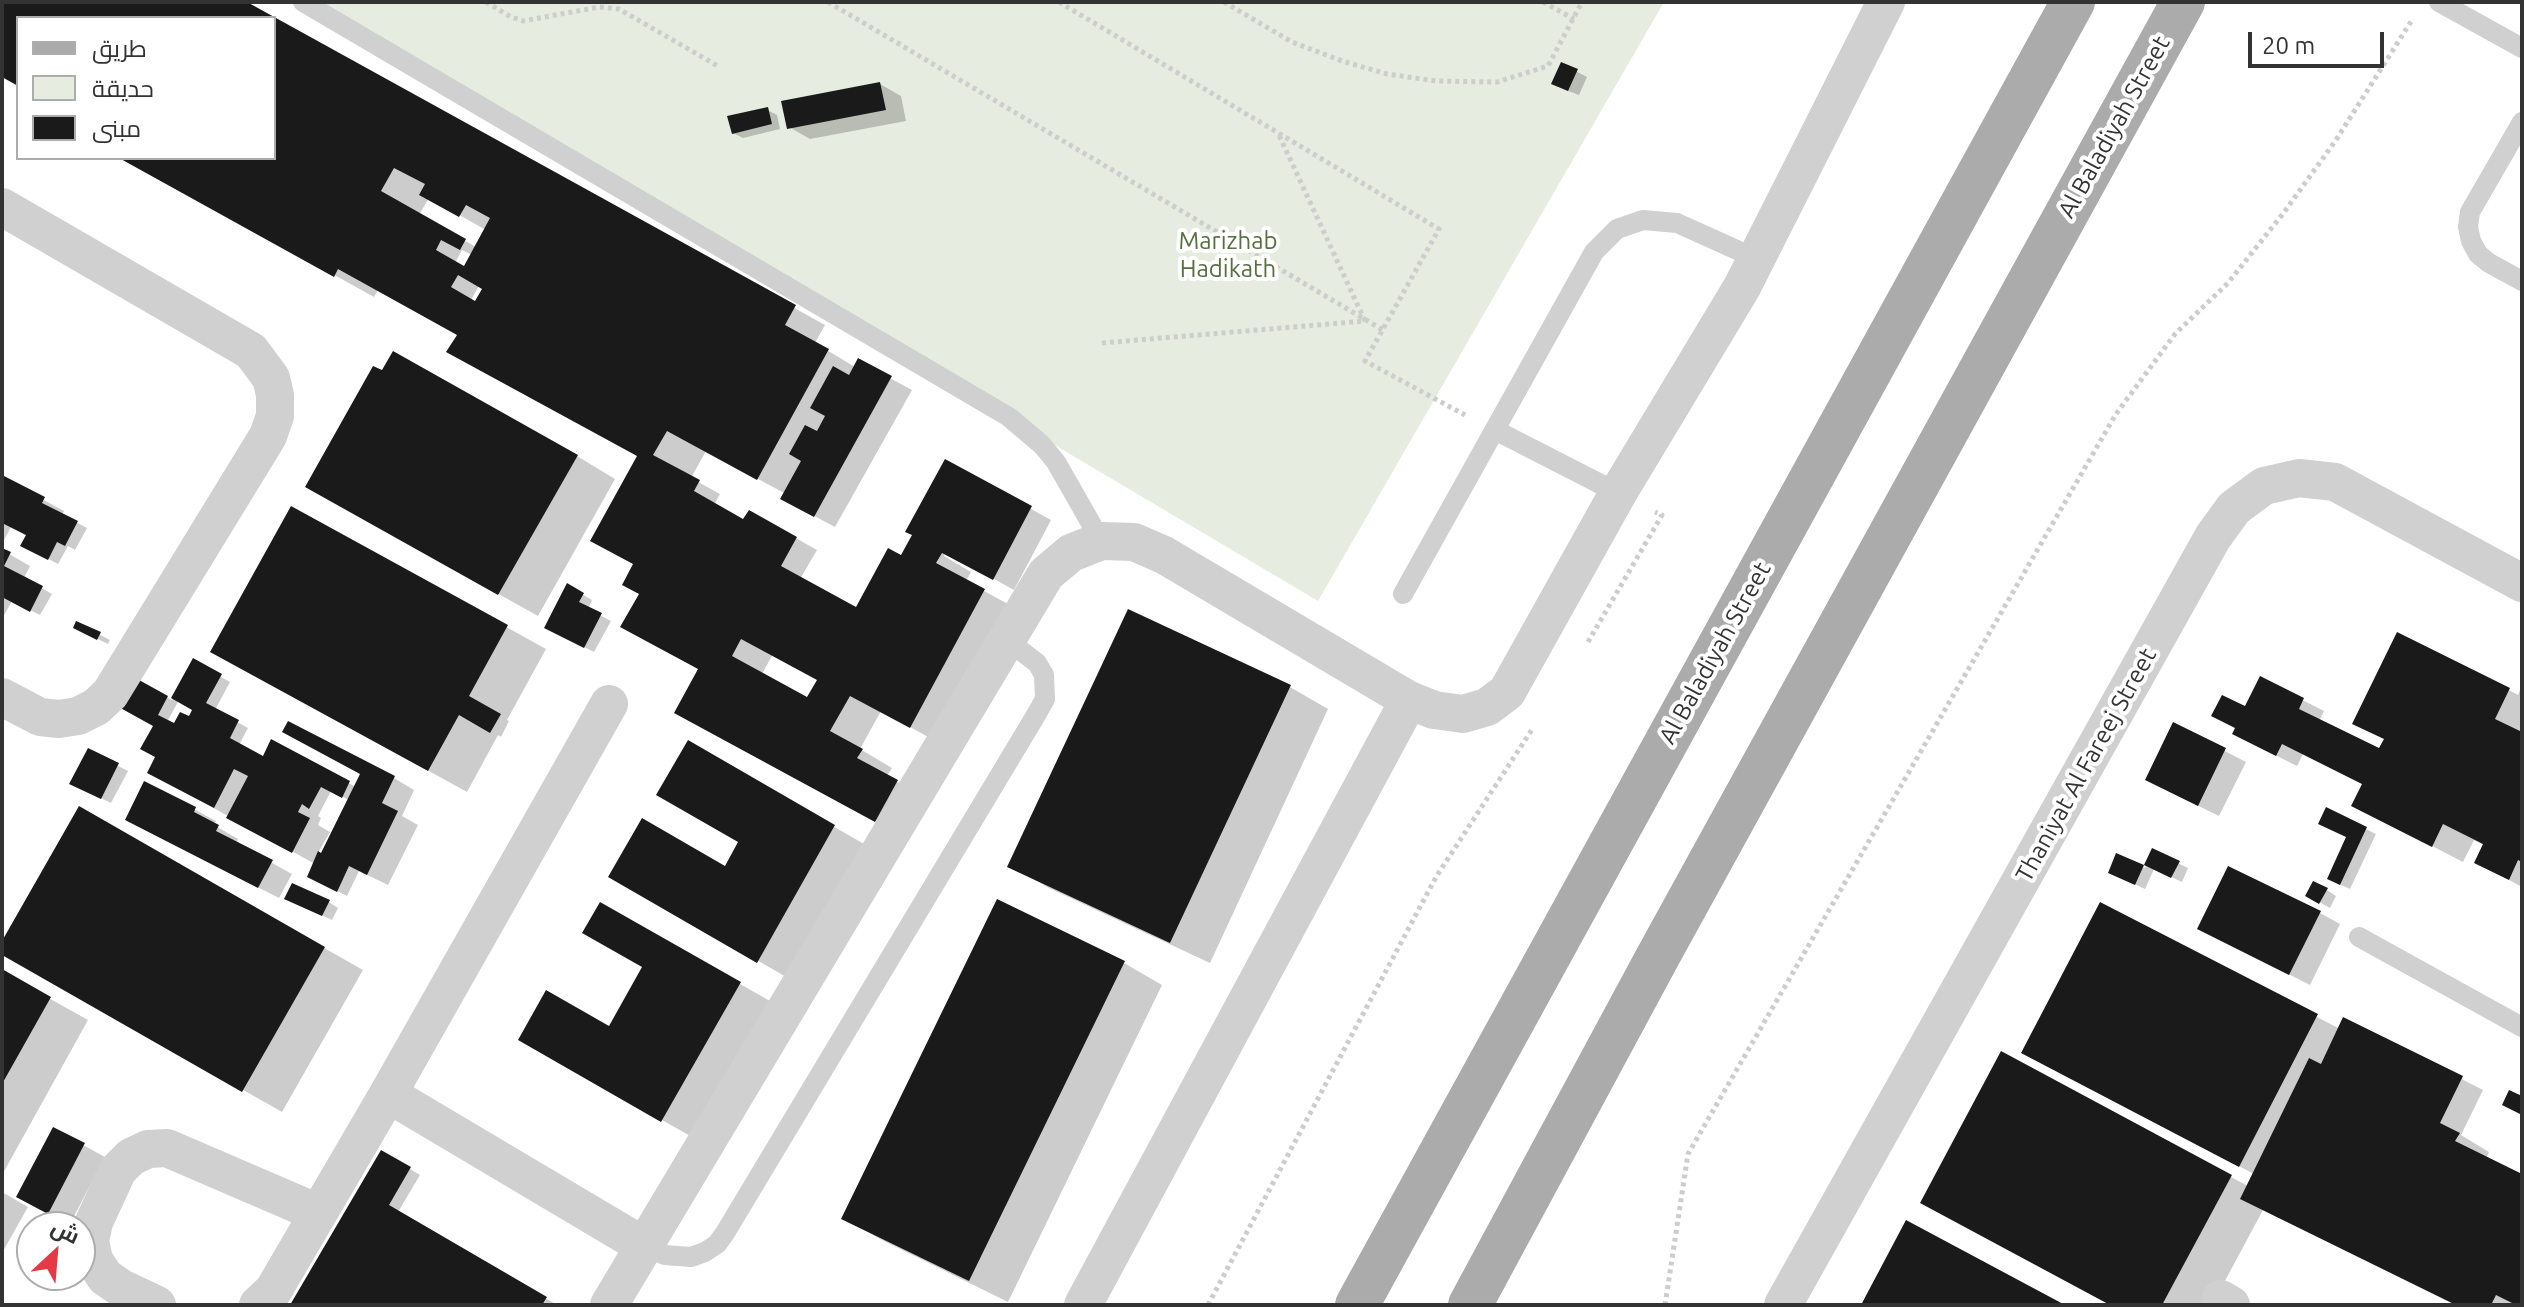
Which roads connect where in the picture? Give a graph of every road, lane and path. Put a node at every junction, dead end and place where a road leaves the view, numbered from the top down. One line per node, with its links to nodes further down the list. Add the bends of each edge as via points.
1 (303, 2): 27 (lane, via 1009,417 1056,462)
2 (486, 2): 16 (path, via 523,21 599,7 619,9)
3 (828, 2): 22 (path)
4 (1059, 2): 12 (path)
5 (1224, 2): 14 (path, via 1292,42 1342,61 1436,81 1497,82 1548,66)
6 (1543, 2): 14 (path)
7 (1582, 2): 14 (path)
8 (1886, 2): 20 (street)
9 (2073, 2): 46 (main road, Al Baladiyah Street)
10 (2183, 2): 47 (main road, Al Baladiyah Street)
11 (2439, 2): 15 (lane)
12 (1068, 4): 18 (path)
13 (2415, 15): 48 (path, via 2285,211 2228,283 2175,334 2100,441 1688,1154)
14 (1574, 19)
15 (2522, 48)
16 (718, 66)
17 (2522, 122): 21 (lane, via 2470,212 2468,227 2478,254)
18 (1277, 132): 22 (path); 23 (path, via 1439,229)
19 (2, 207): 32 (street, via 251,351 267,371 275,395 268,436 110,694 78,716 59,719 40,717)
20 (1757, 259): 25 (lane, via 1677,223 1643,220 1617,229 1594,252); 26 (street)
21 (2522, 281)
22 (1365, 321): 23 (path); 24 (path)
23 (1383, 330): 25 (path, via 1365,361)
24 (1102, 343)
25 (1495, 430): 26 (lane); 29 (lane)
26 (1618, 493): 31 (path, via 1662,515); 33 (street, via 1507,692 1487,707 1463,714)
27 (1101, 541): 30 (street, via 1071,553 1046,574); 33 (street, via 1134,542 1164,555)
28 (2522, 583): 49 (street, Thaniyat Al Fareej Street, via 2335,482 2299,478 2264,486 2234,508)
29 (1403, 594)
30 (1007, 640): 40 (street); 40 (lane, via 1044,675 1045,699 1036,715 717,1244 691,1257)
31 (1585, 646)
32 (2, 697)
33 (1409, 700): 44 (street)
34 (609, 704): 38 (street)
35 (1536, 724): 45 (path, via 1436,877)
36 (2359, 937): 37 (lane)
37 (2522, 1027)
38 (388, 1094): 39 (street); 40 (street)
39 (318, 1213): 41 (street, via 167,1148 131,1157 118,1170 90,1241 105,1277); 42 (street, via 273,1291)
40 (644, 1246): 43 (street)
41 (157, 1305)
42 (258, 1305)
43 (609, 1305)
44 (1083, 1305)
45 (1208, 1305)
46 (1357, 1305)
47 (1470, 1305)
48 (1665, 1305)
49 (1783, 1305)

